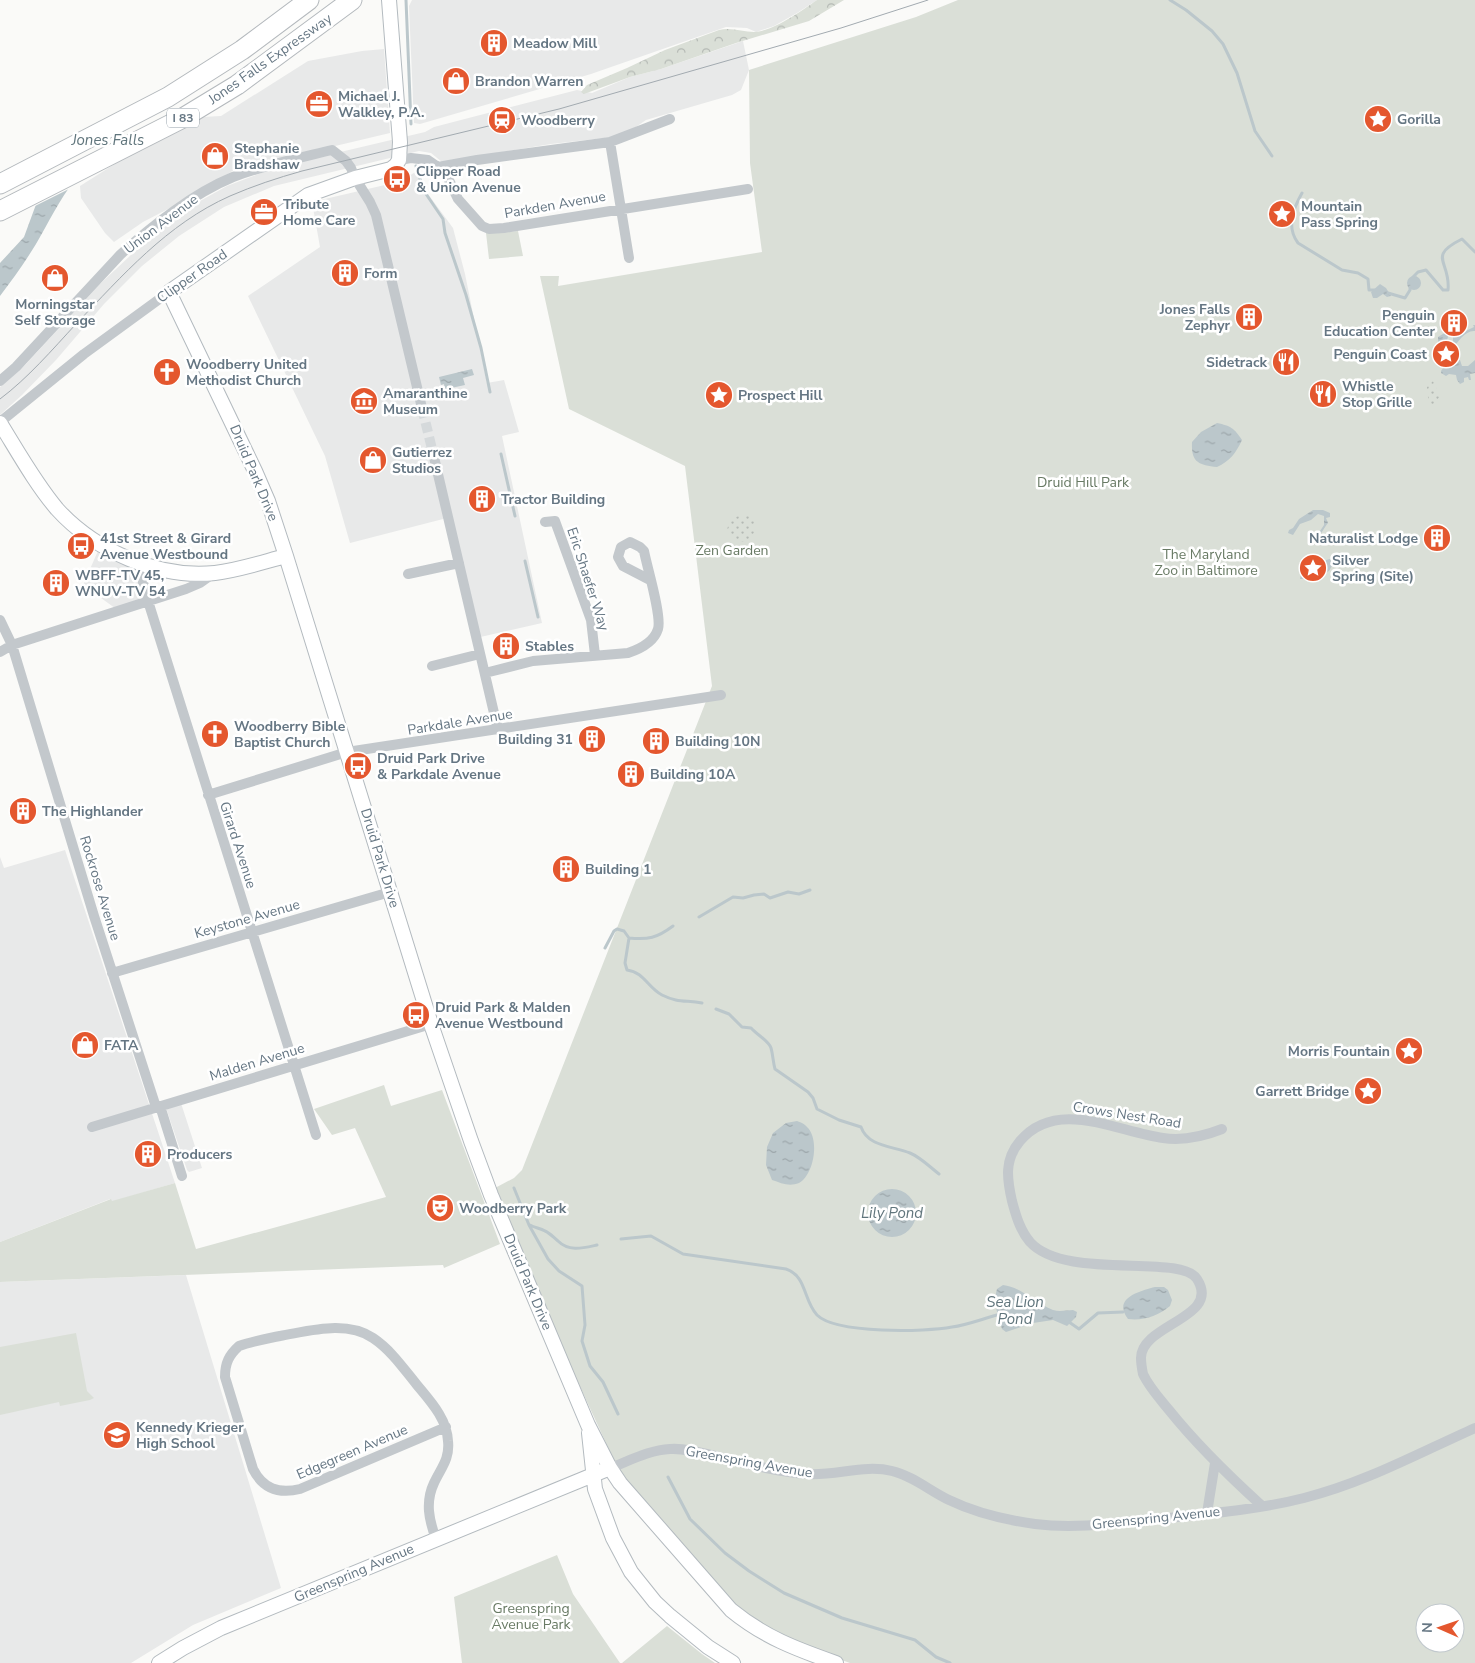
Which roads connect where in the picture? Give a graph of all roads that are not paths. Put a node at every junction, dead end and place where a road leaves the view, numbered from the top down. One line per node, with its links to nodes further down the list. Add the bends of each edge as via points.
1 (309, 0): 9 (highway, Jones Falls Expressway / I 83, via 242,50 168,97)
2 (352, 0): 12 (highway, Jones Falls Expressway / I 83, via 237,85 181,119)
3 (389, 2): 6 (main road, via 400,142)
4 (670, 120): 5 (street)
5 (610, 142): 7 (street); 11 (street)
6 (409, 158): 7 (street, via 428,160); 8 (main road, Clipper Road, via 391,169)
7 (438, 167): 11 (street, Parkden Avenue, via 475,220 489,229)
8 (355, 178): 14 (main road, Clipper Road, via 299,200); 15 (street, Union Avenue, via 346,160 332,150 250,171 214,186 134,242); 16 (street, Union Avenue, via 370,202 381,232)
9 (0, 184)
10 (748, 189): 11 (street, Parkden Avenue)
11 (620, 208): 13 (street)
12 (0, 211)
13 (629, 258)
14 (169, 292): 17 (street, Clipper Road, via 84,354); 20 (main road, Druid Park Drive, via 258,479)
15 (0, 382)
16 (422, 408)
17 (0, 422): 21 (main road, via 58,509 103,546)
18 (433, 453): 22 (street)
19 (545, 522): 31 (street, Eric Shaefer Way, via 555,521 593,628)
20 (286, 556): 23 (main road); 36 (main road, Druid Park Drive)
21 (141, 563): 23 (main road, via 176,571); 26 (street, Girard Avenue)
22 (459, 563): 24 (street); 30 (street)
23 (215, 573): 26 (street, via 186,589)
24 (408, 574)
25 (650, 580): 31 (street, via 658,620 658,630 653,638 638,650 628,653)
26 (148, 601): 28 (street); 37 (street, Girard Avenue)
27 (0, 620): 28 (street, Rockrose Avenue)
28 (12, 645): 29 (street); 40 (street, Rockrose Avenue)
29 (0, 652)
30 (480, 654): 32 (street); 33 (street)
31 (595, 655): 33 (street, via 533,662)
32 (432, 666)
33 (485, 674): 35 (street)
34 (721, 694): 35 (street, Parkdale Avenue)
35 (498, 730): 36 (street, Parkdale Avenue)
36 (347, 752): 37 (street, Parkdale Avenue); 38 (main road, Druid Park Drive)
37 (208, 795): 39 (street, Girard Avenue)
38 (390, 892): 39 (street, Keystone Avenue); 41 (main road, Druid Park Drive)
39 (252, 932): 40 (street, Keystone Avenue); 42 (street, Girard Avenue)
40 (112, 973): 43 (street, Rockrose Avenue)
41 (431, 1024): 42 (street, Malden Avenue); 48 (main road, Druid Park Drive, via 491,1195)
42 (294, 1066): 43 (street, Malden Avenue); 46 (street, Girard Avenue)
43 (158, 1107): 44 (street, Malden Avenue); 47 (street, Rockrose Avenue)
44 (92, 1127)
45 (1222, 1129): 51 (street, Crows Nest Road, via 1185,1139 1165,1138 1078,1119 1055,1119 1036,1127 1016,1145 1010,1157 1007,1180 1018,1223 1031,1243 1041,1250 1090,1264 1171,1267 1191,1272 1197,1277 1202,1293 1200,1302 1194,1310 1149,1340 1141,1355 1141,1365 1143,1374 1160,1400)
46 (316, 1135)
47 (182, 1176)
48 (588, 1425): 52 (main road, Druid Park Drive); 53 (main road, Druid Park Drive)
49 (446, 1427): 49 (street, Edgegreen Avenue, via 300,1489 282,1492 264,1485 253,1469 225,1368 232,1352 247,1343 314,1330 352,1330 371,1337 390,1352 433,1404); 56 (street, via 448,1456 434,1482 429,1505)
50 (1475, 1428): 54 (street, Greenspring Avenue, via 1345,1485 1304,1498)
51 (1215, 1463): 54 (street, Crows Nest Road); 55 (street)
52 (610, 1468): 53 (main road, Greenspring Avenue); 55 (street, Greenspring Avenue, via 659,1451 682,1449 806,1474 868,1469 894,1472 966,1507 1036,1524 1081,1526); 59 (main road, Druid Park Drive, via 732,1610 765,1634)
53 (592, 1475): 56 (main road, Greenspring Avenue); 58 (main road, Druid Park Drive, via 598,1501 631,1572 670,1616)
54 (1260, 1506): 55 (street, Greenspring Avenue)
55 (1207, 1513)
56 (436, 1539): 57 (main road, Greenspring Avenue, via 221,1628)
57 (159, 1663)
58 (733, 1663)
59 (836, 1663)

